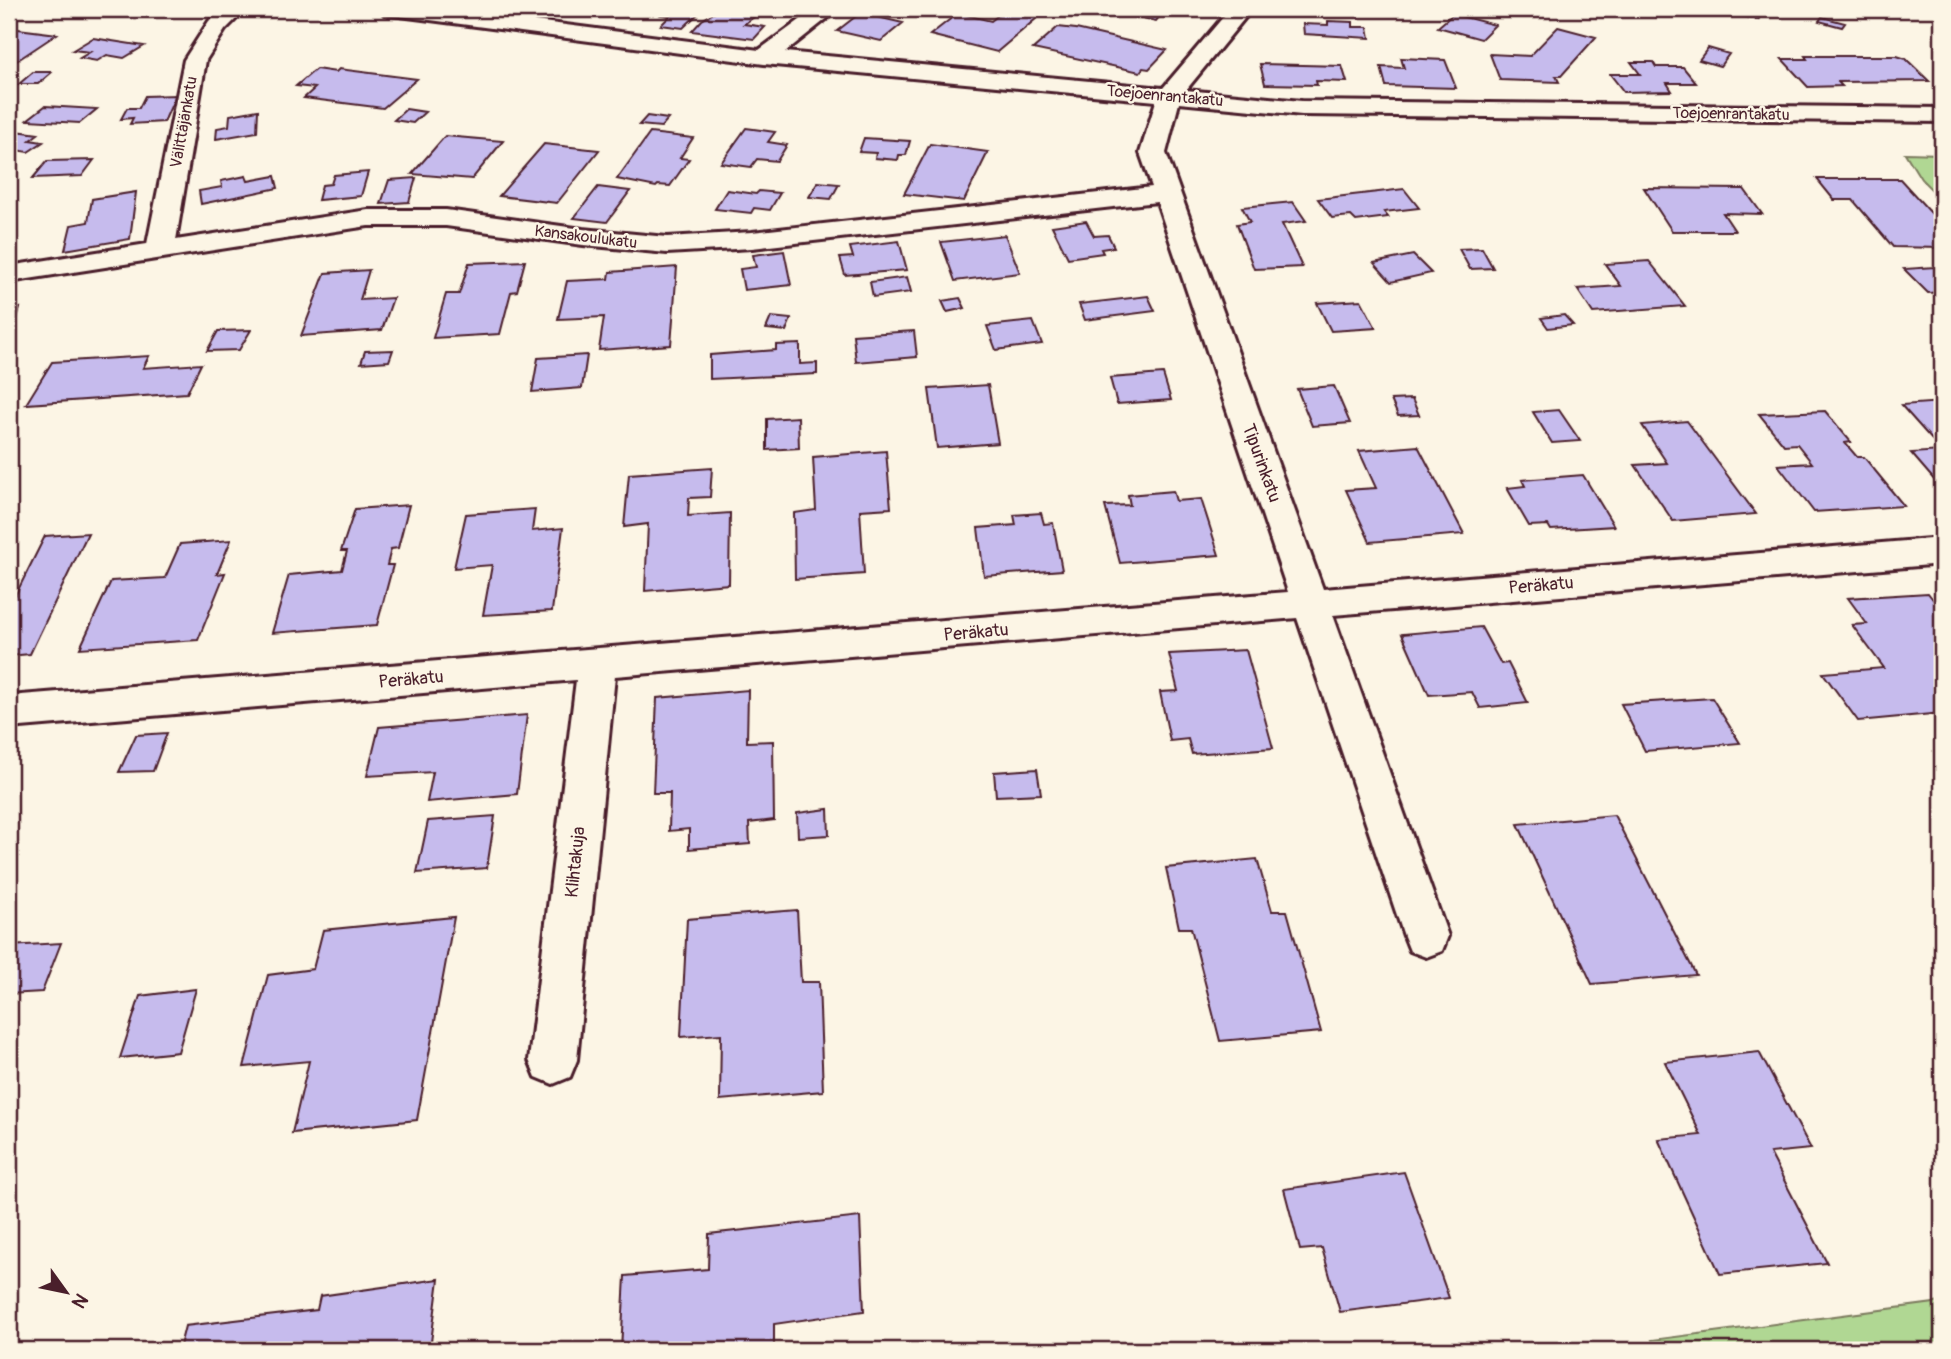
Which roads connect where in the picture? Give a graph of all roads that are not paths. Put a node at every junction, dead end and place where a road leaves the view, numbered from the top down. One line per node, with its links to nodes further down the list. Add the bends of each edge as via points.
1 (235, 9): 10 (street, Välittäjänkatu, via 217,26 195,60)
2 (392, 9): 5 (street, Toejoenrantakatu)
3 (828, 9): 6 (street)
4 (1241, 9): 7 (street, Tipurinkatu)
5 (445, 12): 6 (street, Toejoenrantakatu)
6 (764, 57): 7 (street, Toejoenrantakatu)
7 (1169, 96): 8 (street, Toejoenrantakatu, via 1302,108); 9 (street, Tipurinkatu, via 1153,153)
8 (1942, 116)
9 (1166, 193): 10 (street, Kansakoulukatu, via 740,241 667,245 446,218 368,218); 13 (street, Tipurinkatu)
10 (160, 250): 11 (street, Kansakoulukatu)
11 (9, 274)
12 (1942, 551): 13 (street, Peräkatu)
13 (1312, 604): 14 (street, Peräkatu); 16 (street, Tipurinkatu)
14 (597, 664): 15 (street, Peräkatu); 17 (street, Klihtakuja)
15 (9, 712)
16 (1426, 936)
17 (553, 1060)

